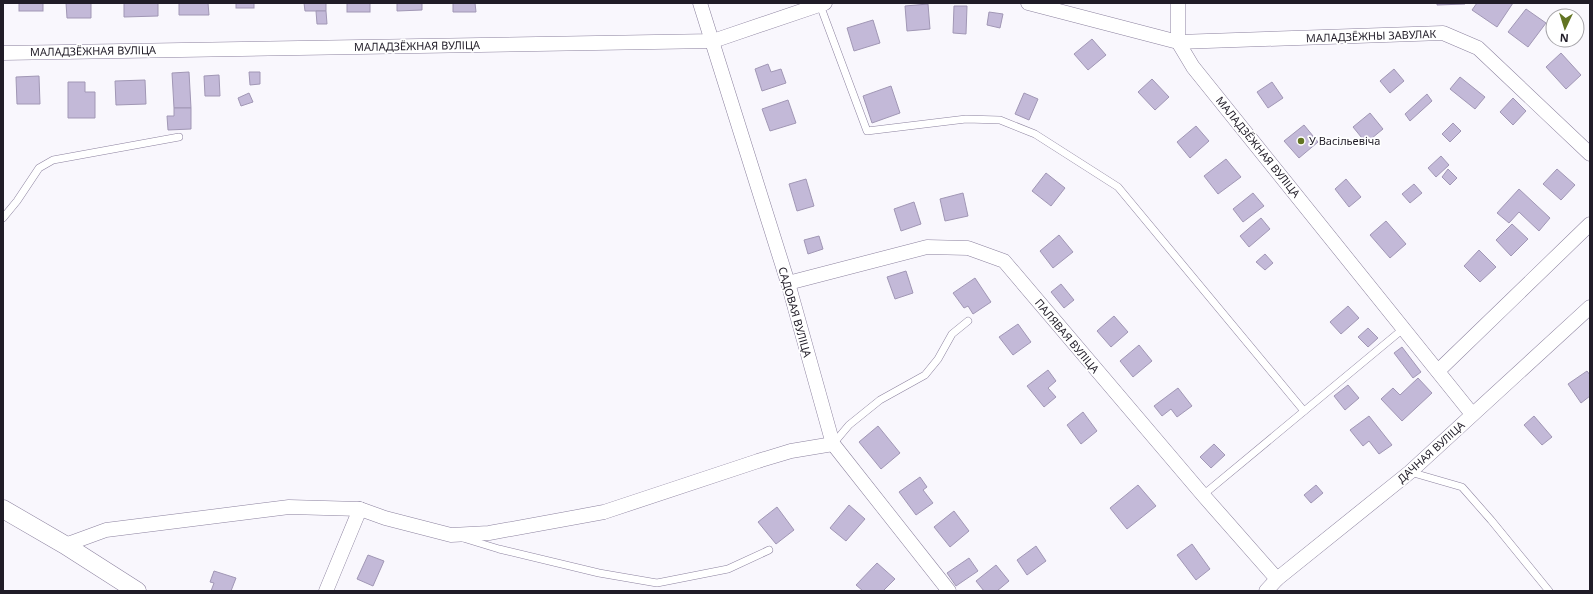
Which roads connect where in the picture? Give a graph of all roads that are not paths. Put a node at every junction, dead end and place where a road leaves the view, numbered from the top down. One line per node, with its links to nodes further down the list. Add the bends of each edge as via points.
1 (700, 3): 5 (street, САДОВАЯ ВУЛІЦА)
2 (1028, 3): 6 (street)
3 (1178, 3): 6 (street)
4 (822, 4): 5 (street, МАЛАДЗЁЖНАЯ ВУЛІЦА); 17 (lane, via 867,131 966,119 1000,120 1035,134 1118,188)
5 (713, 41): 7 (street, МАЛАДЗЁЖНАЯ ВУЛІЦА); 12 (street, САДОВАЯ ВУЛІЦА)
6 (1178, 42): 9 (street, МАЛАДЗЁЖНЫ ЗАВУЛАК, via 1443,33 1478,48); 15 (street, МАЛАДЗЁЖНАЯ ВУЛІЦА, via 1193,67)
7 (3, 52)
8 (179, 137): 10 (lane, via 52,160 39,168)
9 (1590, 154)
10 (3, 218)
11 (1590, 224): 16 (street)
12 (788, 283): 19 (street, САДОВАЯ ВУЛІЦА); 21 (street, ПАЛЯВАЯ ВУЛІЦА, via 927,247 968,248 1004,261)
13 (1590, 307): 18 (street, ДАЧНАЯ ВУЛІЦА)
14 (968, 322): 19 (lane, via 952,334 938,359 925,375 880,400 849,425)
15 (1403, 328): 16 (street, МАЛАДЗЁЖНАЯ ВУЛІЦА); 17 (lane)
16 (1438, 371): 18 (street, МАЛАДЗЁЖНАЯ ВУЛІЦА)
17 (1304, 411): 21 (lane)
18 (1472, 414): 20 (street, ДАЧНАЯ ВУЛІЦА)
19 (833, 444): 24 (street, via 791,451 604,512 489,533); 30 (street, САДОВАЯ ВУЛІЦА)
20 (1410, 472): 27 (street, ДАЧНАЯ ВУЛІЦА); 32 (lane, via 1462,487)
21 (1203, 495): 27 (street, ПАЛЯВАЯ ВУЛІЦА)
22 (3, 509): 25 (street)
23 (360, 509): 24 (street); 25 (street, via 282,508 106,530); 29 (street)
24 (451, 535): 26 (lane, via 499,549 657,583 728,569)
25 (65, 545): 28 (street)
26 (769, 550)
27 (1277, 580): 31 (street, ДАЧНАЯ ВУЛІЦА)
28 (137, 591)
29 (326, 591)
30 (949, 591)
31 (1266, 591)
32 (1549, 591)

